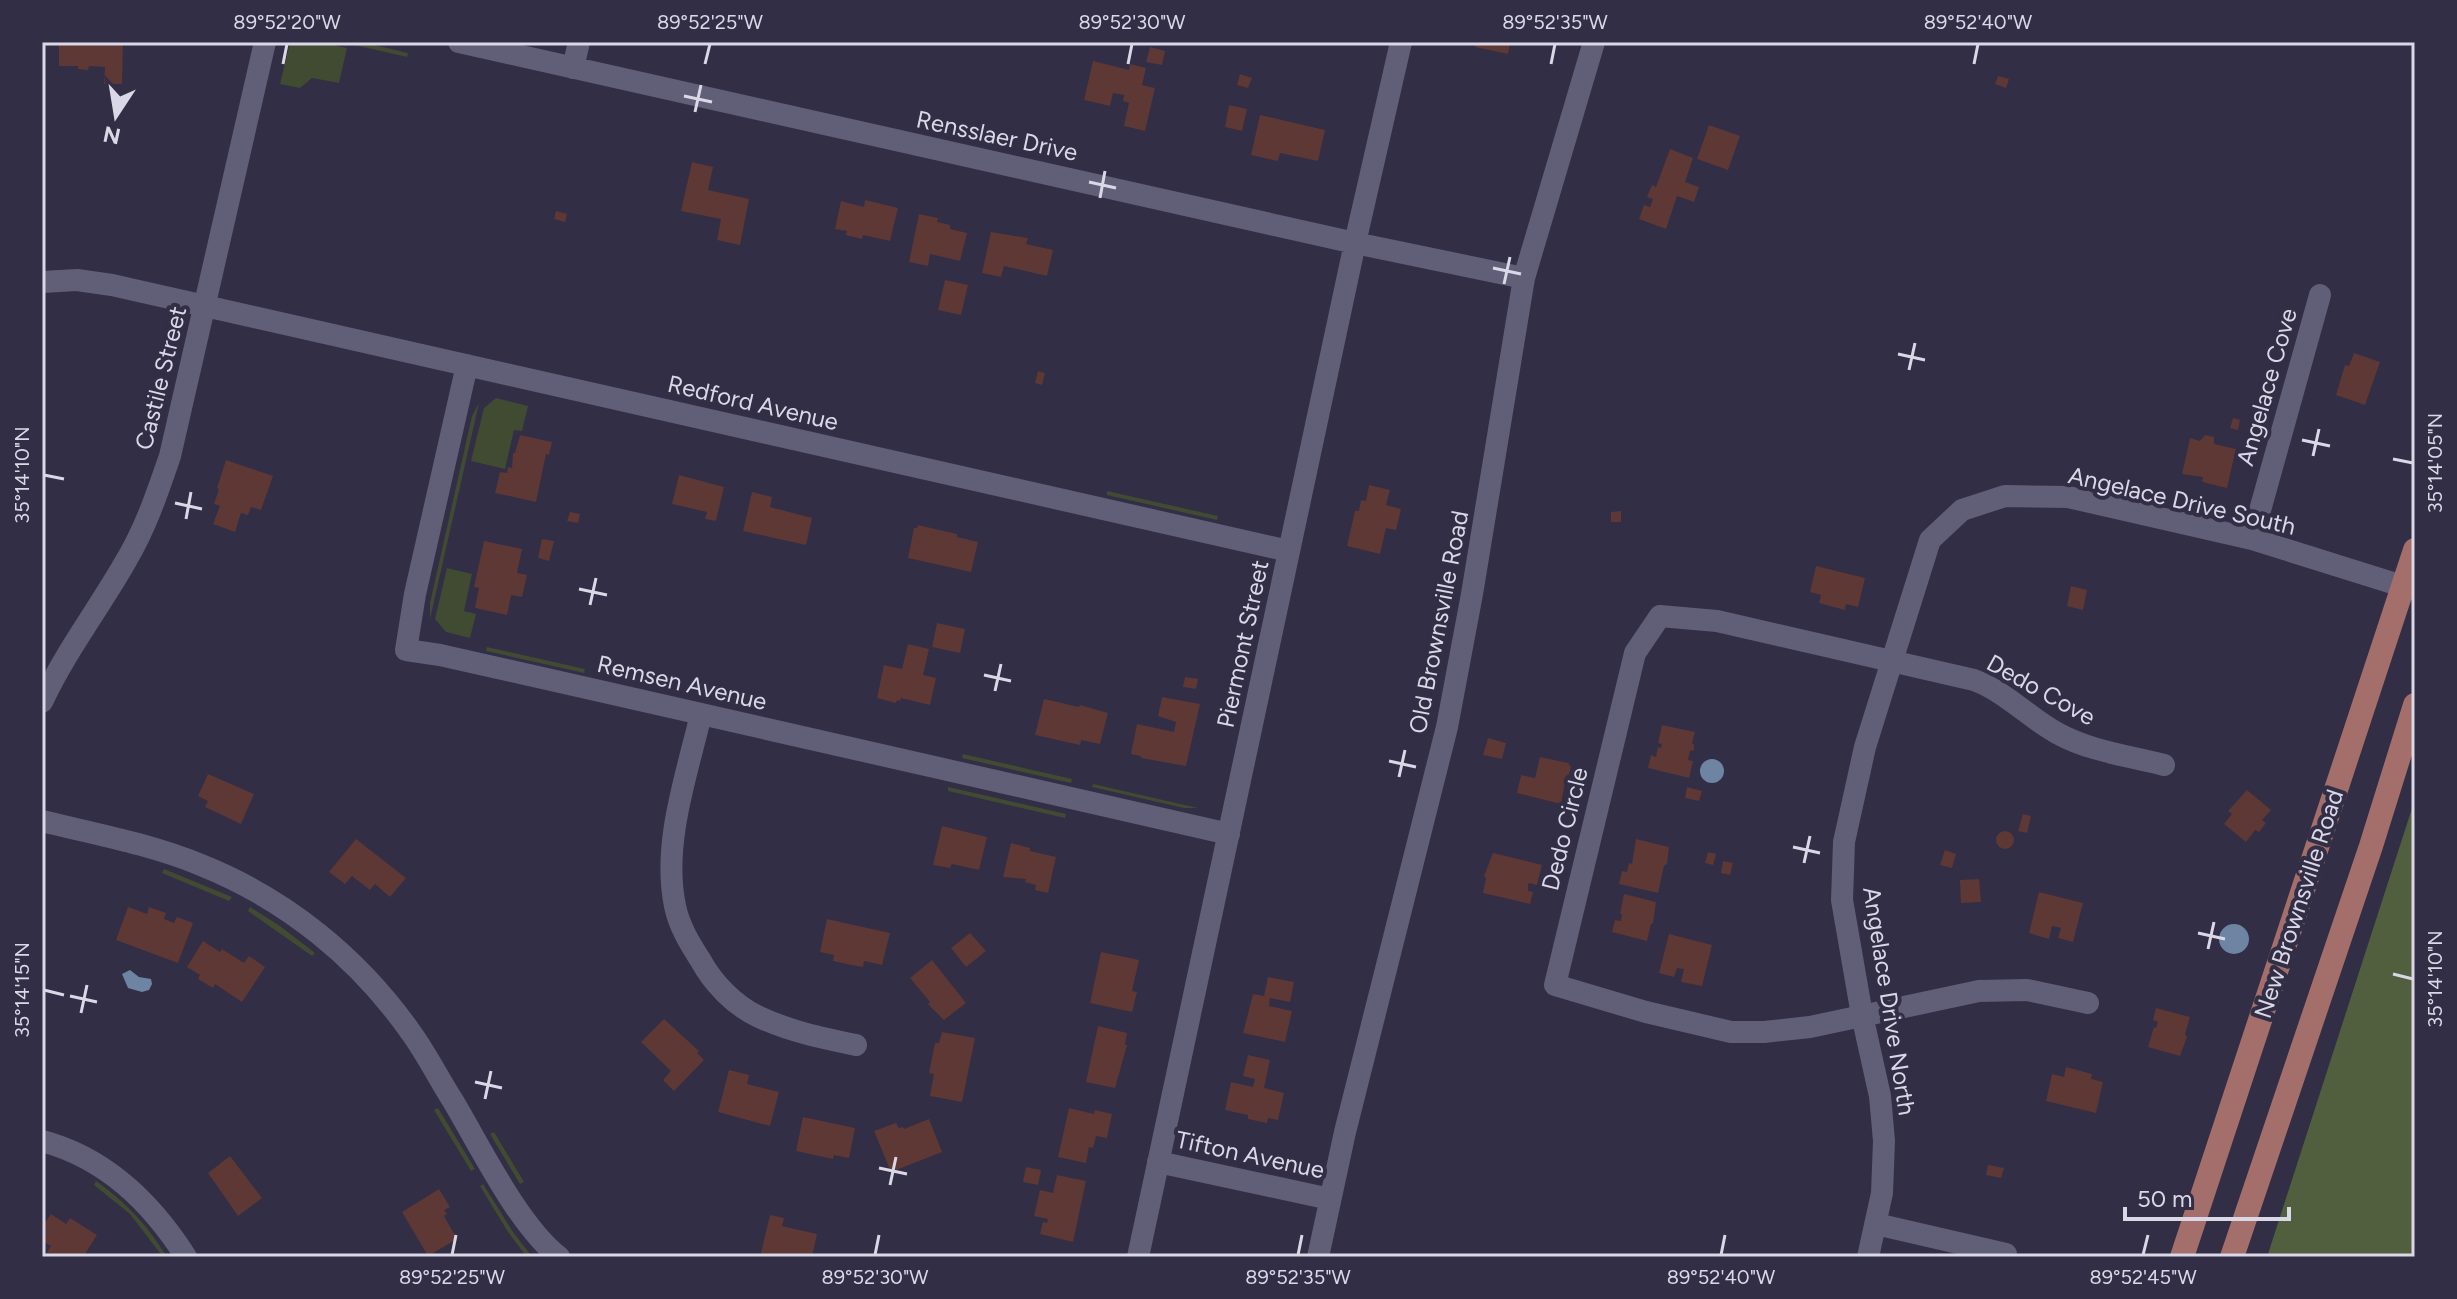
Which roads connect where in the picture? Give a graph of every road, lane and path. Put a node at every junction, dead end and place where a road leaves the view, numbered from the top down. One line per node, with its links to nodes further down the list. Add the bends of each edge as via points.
1 (265, 42): 11 (street, Castile Street)
2 (459, 42): 6 (street, Rensslaer Drive)
3 (579, 42): 6 (street)
4 (1401, 42): 7 (street, Piermont Street)
5 (1594, 42): 8 (street, Old Brownsville Road)
6 (573, 68): 7 (street, Rensslaer Drive)
7 (1355, 243): 8 (street, Rensslaer Drive); 15 (street, Piermont Street)
8 (1524, 278): 29 (street, Old Brownsville Road, via 1447,727)
9 (42, 282): 11 (street, Redford Avenue, via 94,282)
10 (2320, 295): 13 (street, Angelace Cove)
11 (205, 306): 12 (street, Redford Avenue); 18 (street, Castile Street, via 156,494 129,556)
12 (467, 365): 15 (street, Redford Avenue); 20 (street, Remsen Avenue, via 406,650)
13 (2252, 539): 16 (street, Angelace Drive South); 17 (street, Angelace Drive South, via 2068,497 2005,496 1962,510 1930,540)
14 (2415, 550): 16 (main road, New Brownsville Road)
15 (1289, 551): 23 (street, Piermont Street)
16 (2409, 588): 37 (main road, New Brownsville Road)
17 (1892, 662): 21 (street, Dedo Cove, via 1981,683 2058,734); 25 (street, Angelace Drive North, via 1865,747 1844,842 1842,900); 25 (street, Dedo Circle, via 1717,621 1660,616 1635,653 1555,985 1731,1032 1810,1027)
18 (42, 702)
19 (2415, 705): 38 (main road, New Brownsville Road)
20 (701, 714): 23 (street, Remsen Avenue); 26 (street, via 672,860 675,908 683,928 714,980 755,1015 797,1032)
21 (2164, 765)
22 (42, 821): 33 (street, via 200,864 280,906 337,947 411,1032 512,1200)
23 (1229, 834): 28 (street, Piermont Street)
24 (2088, 1003): 25 (street, via 2044,993 1979,991)
25 (1862, 1015): 30 (street, Angelace Drive North, via 1883,1122 1884,1167)
26 (856, 1045)
27 (42, 1141): 32 (street, via 85,1157 124,1182)
28 (1158, 1162): 29 (street, Tifton Avenue); 34 (street, Piermont Street)
29 (1330, 1199): 35 (street, Old Brownsville Road)
30 (1876, 1224): 31 (street); 36 (street, Angelace Drive North)
31 (2006, 1254)
32 (186, 1257)
33 (559, 1257)
34 (1138, 1257)
35 (1318, 1257)
36 (1868, 1257)
37 (2182, 1257)
38 (2232, 1257)

